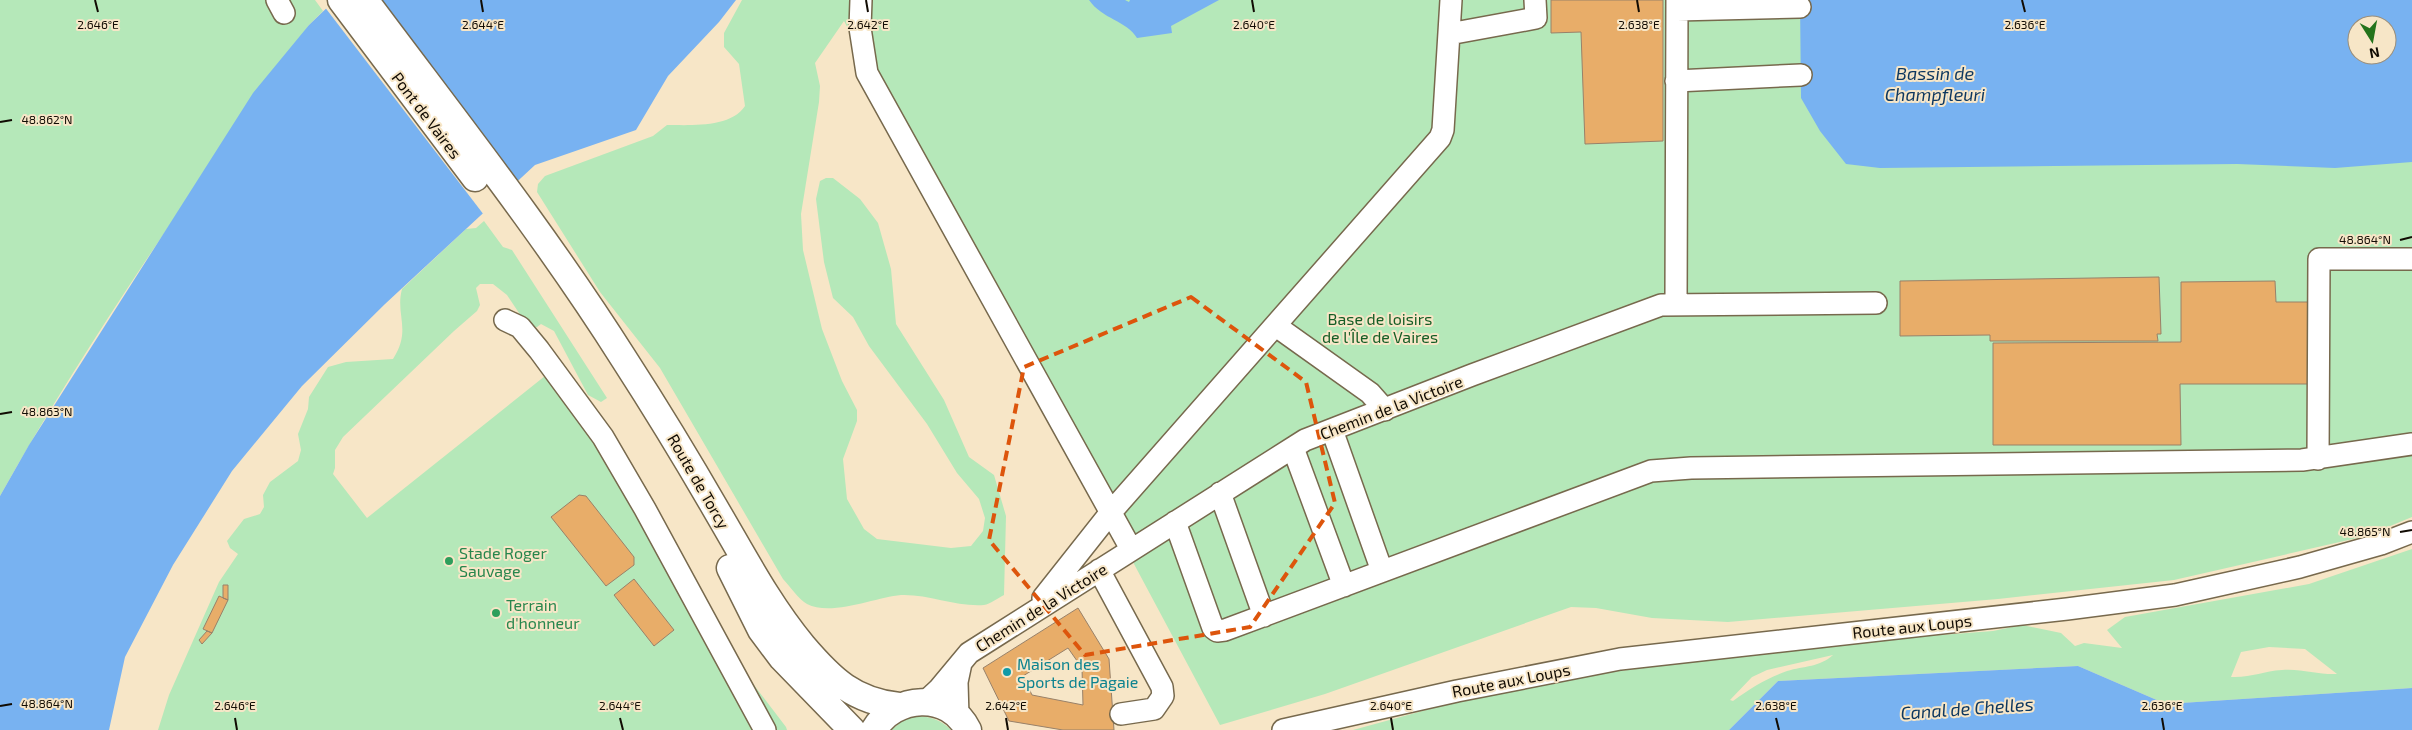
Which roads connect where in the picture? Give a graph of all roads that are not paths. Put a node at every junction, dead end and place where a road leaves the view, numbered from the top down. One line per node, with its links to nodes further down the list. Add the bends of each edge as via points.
1 (341, 0): 11 (main road, Pont de Vaires)
2 (365, 0): 11 (main road, Pont de Vaires)
3 (861, 0): 23 (street, via 860,28 866,72)
4 (1451, 0): 8 (street)
5 (1535, 0): 8 (street, via 1536,18)
6 (1677, 5): 7 (street); 10 (street)
7 (1800, 7)
8 (1449, 34): 16 (street, via 1440,138)
9 (1800, 75): 10 (street)
10 (1676, 81): 14 (street)
11 (522, 224): 35 (main road, Route de Torcy, via 606,329 672,433 758,583 789,628 839,683 862,699); 39 (main road, Route de Torcy, via 638,408 730,568 761,630 803,682)
12 (2412, 259): 21 (street, via 2319,259)
13 (1876, 303): 14 (street, Chemin de la Victoire)
14 (1676, 304): 17 (street, Chemin de la Victoire, via 1661,305 1597,328)
15 (505, 320): 38 (street, via 520,328 540,350 604,437)
16 (1276, 326): 17 (street, via 1370,393); 23 (street)
17 (1385, 410): 18 (street, Chemin de la Victoire)
18 (1332, 430): 20 (street, Chemin de la Victoire); 28 (street)
19 (2412, 444): 21 (street)
20 (1292, 448): 22 (street, Chemin de la Victoire); 29 (street)
21 (2318, 459): 28 (street, via 1651,471)
22 (1220, 493): 24 (street, Chemin de la Victoire); 31 (street)
23 (1111, 512): 26 (street); 30 (street)
24 (1175, 522): 26 (street, Chemin de la Victoire); 31 (street, via 1213,628 1224,630)
25 (2412, 532): 34 (street, Route aux Loups, via 2300,567 2175,595 1620,659)
26 (1132, 549): 27 (street, Chemin de la Victoire)
27 (1099, 570): 30 (street, Chemin de la Victoire); 36 (street, via 1162,687 1163,696 1154,709)
28 (1382, 572): 29 (street)
29 (1344, 586): 31 (street)
30 (1034, 610): 32 (street, Chemin de la Victoire, via 969,653)
31 (1264, 616)
32 (961, 663): 33 (street, Chemin de la Victoire); 37 (street, Chemin de la Victoire, via 957,682)
33 (925, 702): 35 (main road); 37 (main road, via 943,706)
34 (1409, 702): 41 (street); 42 (street)
35 (899, 706): 40 (main road, via 881,719)
36 (1121, 714)
37 (963, 724)
38 (764, 730)
39 (852, 730)
40 (874, 730)
41 (1283, 730)
42 (1331, 730)

